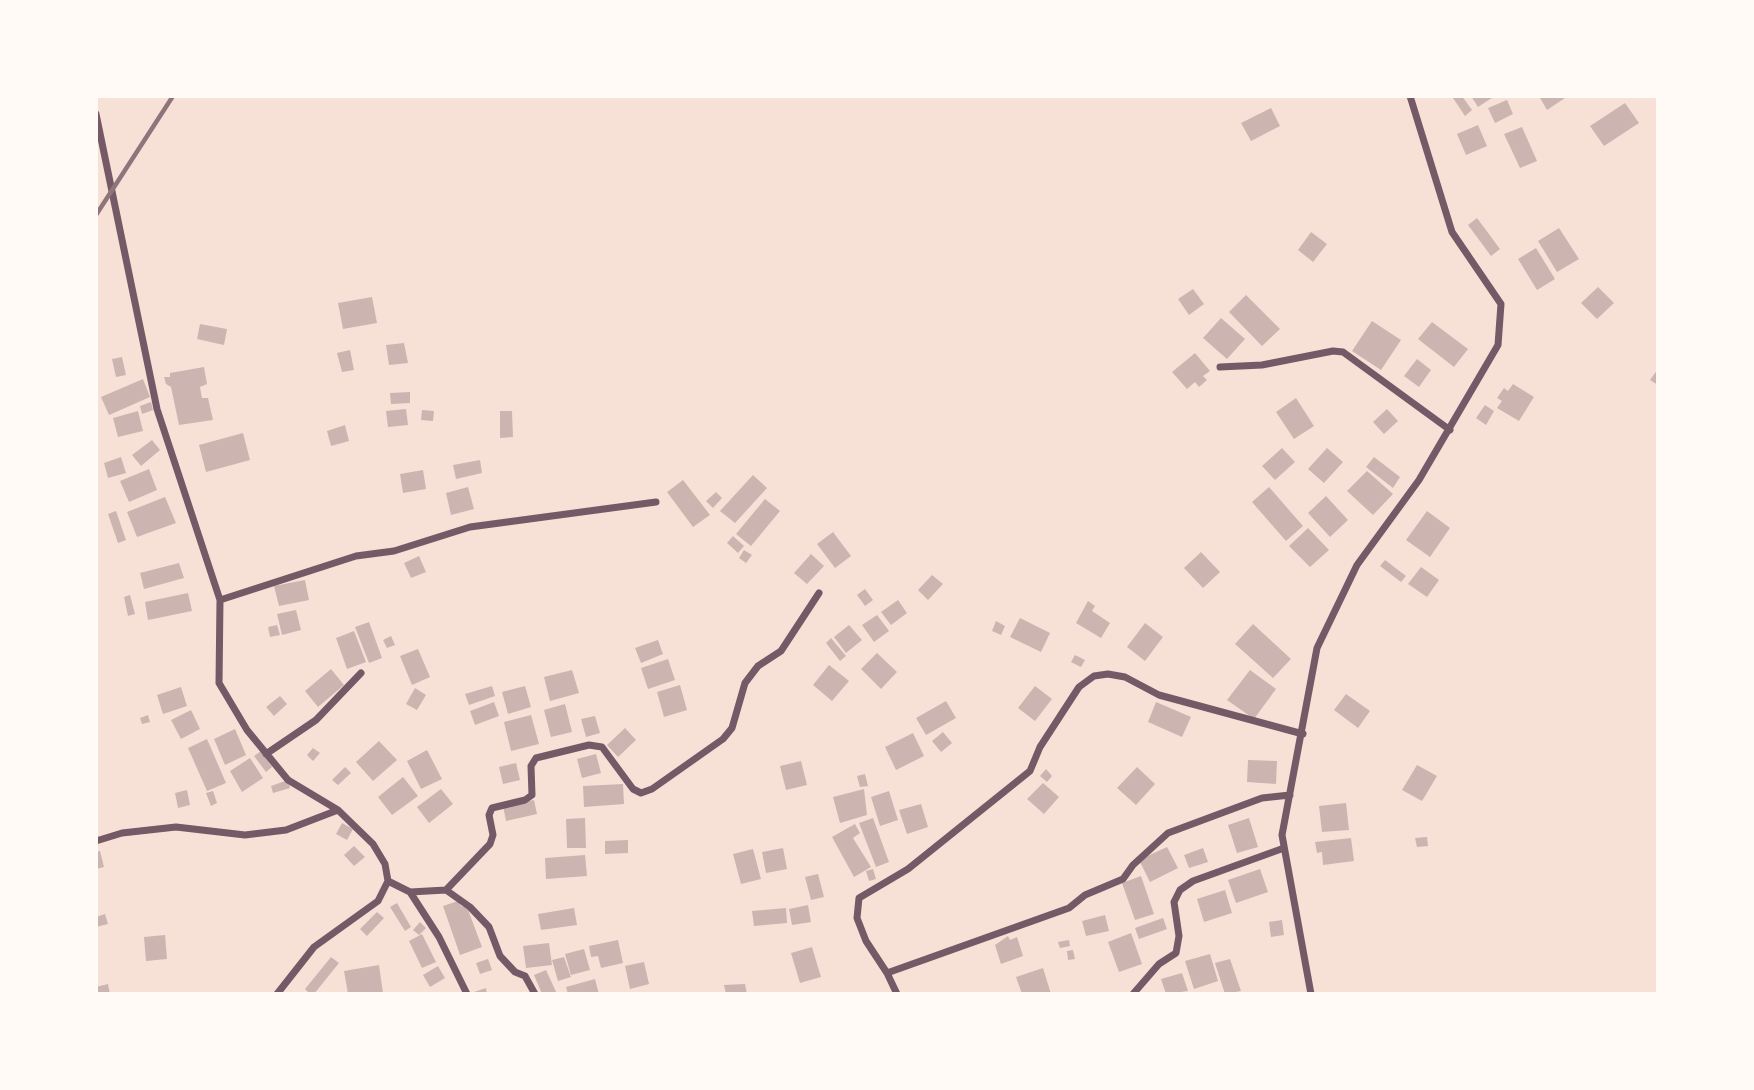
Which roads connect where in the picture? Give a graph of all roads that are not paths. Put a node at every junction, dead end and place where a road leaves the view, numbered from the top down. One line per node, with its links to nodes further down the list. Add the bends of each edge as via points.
1 (1410, 96): 4 (street, via 1452,232 1500,304 1498,345)
2 (96, 114): 7 (street, via 158,410)
3 (1220, 367): 4 (street, via 1343,352)
4 (1450, 430): 9 (street, via 1357,565 1317,648)
5 (656, 502): 7 (street, via 470,527 394,551 356,556)
6 (819, 593): 16 (street, via 781,651 758,666 745,683 732,728 723,739 641,793 601,747 589,745 536,758 531,766 532,795 492,808 491,844)
7 (220, 600): 10 (street, via 219,683)
8 (360, 673): 10 (street, via 316,720)
9 (1303, 734): 11 (street); 18 (street, via 1159,695 1125,677 1094,676 1079,687 1030,771 908,869 859,898 857,918)
10 (266, 754): 12 (street, via 288,780)
11 (1290, 795): 14 (street); 18 (street, via 1262,799 1168,833 1123,879 1085,895 1069,908)
12 (338, 810): 13 (street, via 286,830 245,835 176,827); 15 (street, via 373,844 385,864)
13 (96, 841)
14 (1284, 848): 23 (street, via 1180,890 1174,902 1179,936 1176,953 1159,964); 24 (street)
15 (388, 881): 17 (street); 19 (street, via 378,901 314,947)
16 (446, 891): 17 (street); 21 (street, via 489,927 500,956 524,976)
17 (410, 892): 20 (street)
18 (887, 973): 22 (street)
19 (277, 994)
20 (467, 994)
21 (535, 994)
22 (897, 994)
23 (1133, 994)
24 (1311, 994)

